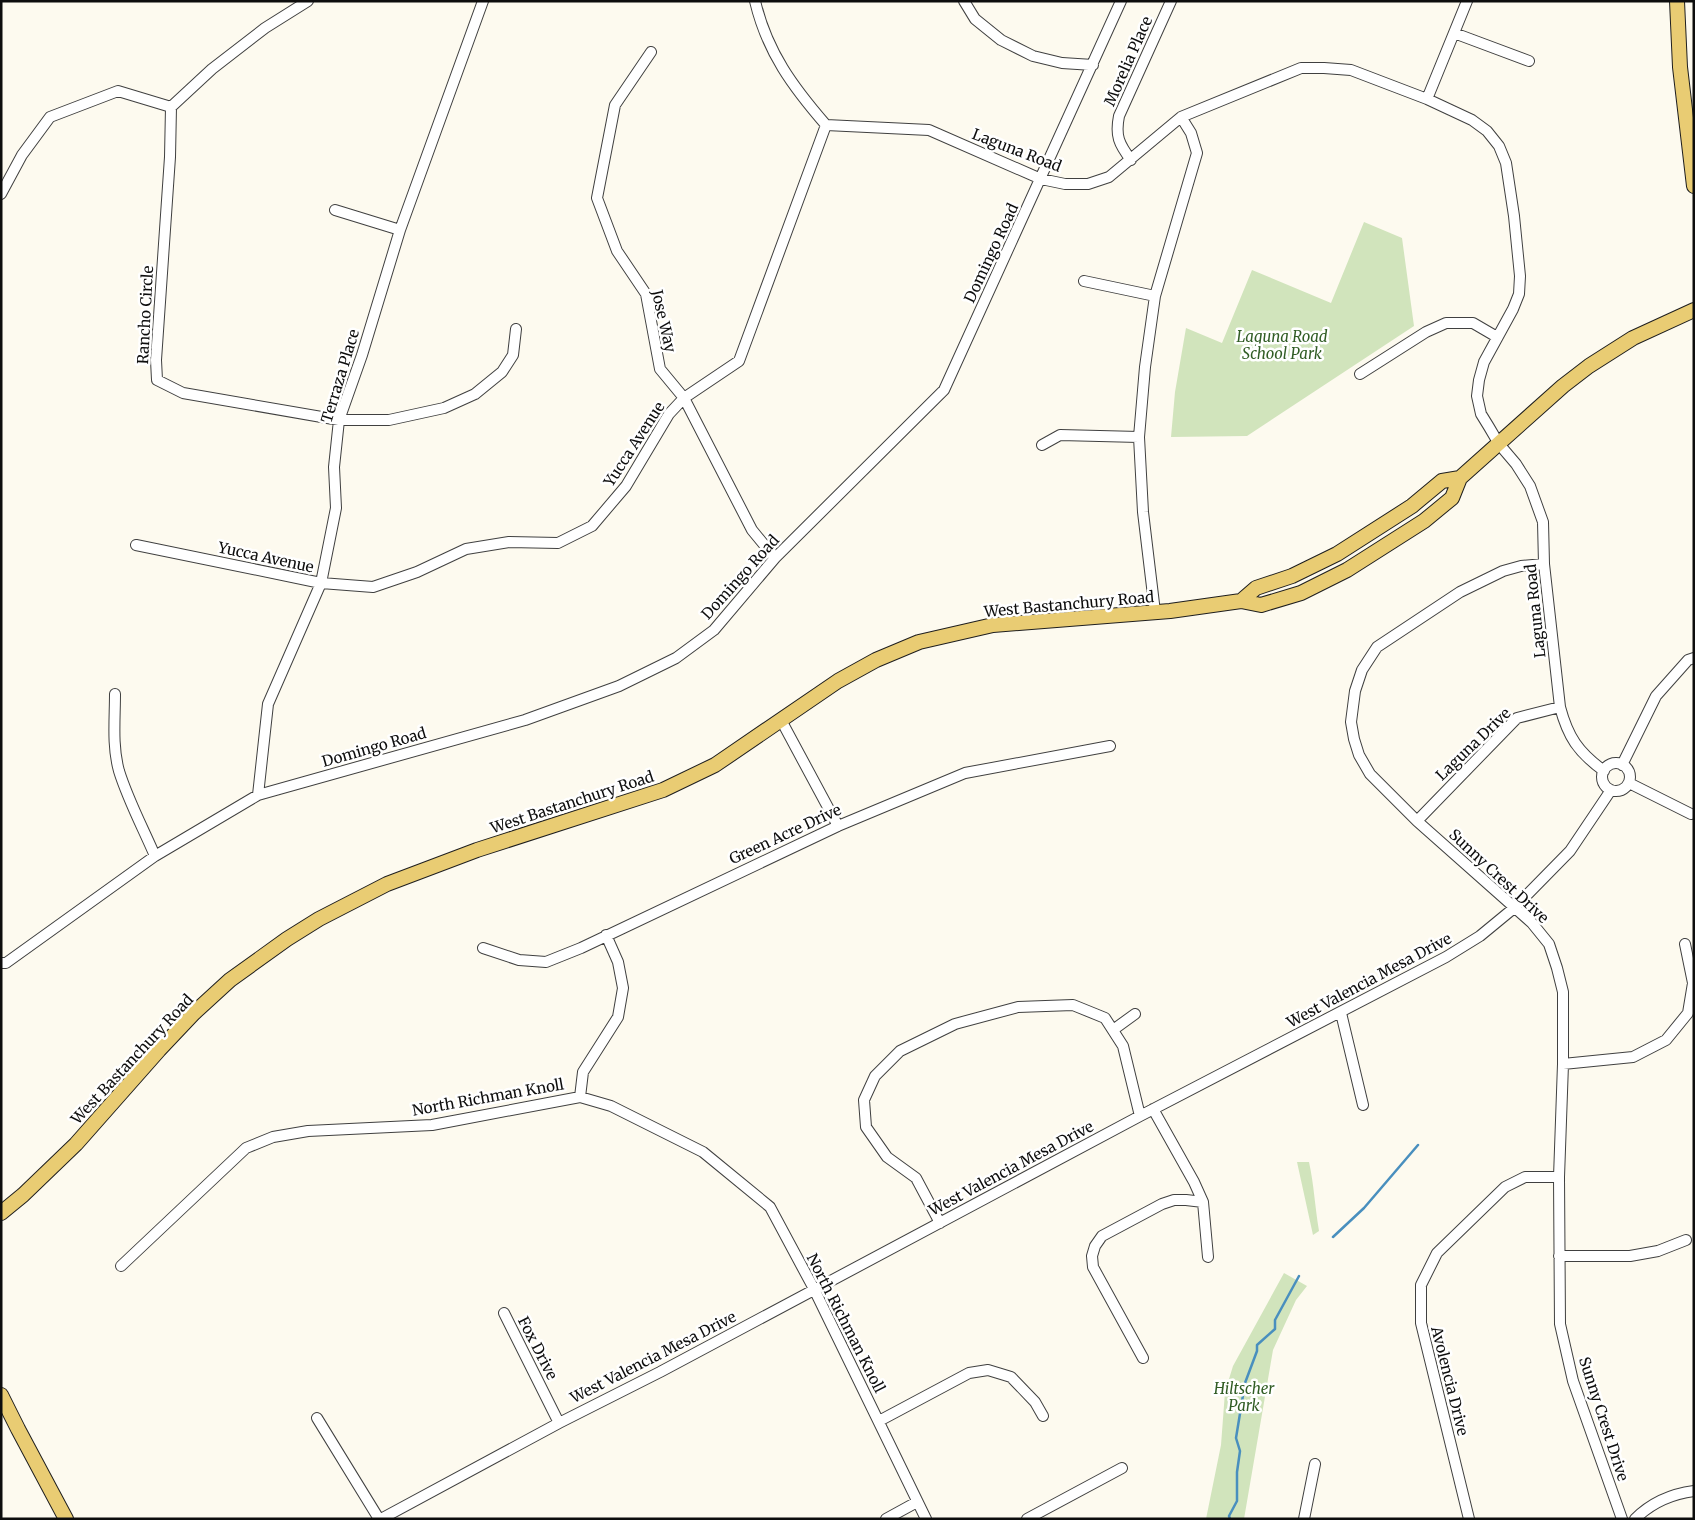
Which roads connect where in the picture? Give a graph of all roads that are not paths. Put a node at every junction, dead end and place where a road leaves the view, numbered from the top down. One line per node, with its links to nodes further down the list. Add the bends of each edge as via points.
1 (308, 1): 14 (street, via 250,39)
2 (483, 1): 22 (street, Terraza Place)
3 (755, 1): 16 (street, via 776,58 802,98)
4 (964, 1): 12 (street, via 975,19 1001,40 1033,56)
5 (1121, 1): 12 (street, Domingo Road)
6 (1171, 1): 17 (street, Morelia Place, via 1119,116 1118,137)
7 (1467, 1): 9 (street)
8 (1677, 1): 19 (main road, via 1680,66)
9 (1454, 33): 11 (street); 13 (street)
10 (651, 52): 31 (street, Jose Way, via 615,105 597,198 617,250 646,294 660,369)
11 (1529, 61)
12 (1093, 65): 18 (street, Domingo Road)
13 (1427, 99): 15 (street, Laguna Road, via 1351,70 1301,68); 29 (street, Laguna Road, via 1472,120 1487,131 1500,146 1506,163 1520,276 1519,294)
14 (171, 107): 20 (street, via 118,91 50,117 22,155); 32 (street, Rancho Circle, via 156,380 183,393)
15 (1181, 117): 17 (street, Laguna Road); 24 (street, via 1191,133 1197,153)
16 (826, 125): 18 (street, Laguna Road, via 929,130); 31 (street, Yucca Avenue, via 739,361)
17 (1131, 160): 18 (street, Laguna Road, via 1109,177 1088,184)
18 (1041, 179): 38 (street, Domingo Road, via 944,390)
19 (1694, 186)
20 (1, 194)
21 (335, 210): 22 (street)
22 (400, 230): 32 (street, Terraza Place)
23 (1084, 280): 24 (street)
24 (1155, 296): 33 (street)
25 (1694, 310): 26 (main road, West Bastanchury Road)
26 (1676, 318): 27 (main road); 34 (main road, West Bastanchury Road, via 1633,338 1589,366)
27 (1694, 319)
28 (516, 329): 32 (street, Rancho Circle, via 513,355 502,372 475,394 444,408 389,420)
29 (1497, 338): 30 (street, via 1474,324 1446,323); 34 (street, Laguna Road, via 1484,362 1477,396 1481,414)
30 (1360, 374)
31 (684, 398): 38 (street, Jose Way, via 752,530); 40 (street, Yucca Avenue, via 669,414 626,486 592,526 558,543 508,542 466,549 418,572 373,587)
32 (339, 420): 40 (street, Terraza Place, via 334,467 336,508)
33 (1139, 437): 35 (street, via 1060,435); 42 (street, via 1143,512)
34 (1499, 444): 36 (main road, West Bastanchury Road); 39 (street, Laguna Road, via 1530,486 1543,522)
35 (1042, 445)
36 (1460, 478): 41 (main road, West Bastanchury Road, via 1442,481 1412,506 1337,554 1292,576 1256,588); 41 (main road, West Bastanchury Road, via 1452,498 1424,521 1347,570 1301,593 1261,605)
37 (136, 545): 40 (street, Yucca Avenue)
38 (774, 558): 52 (street, Domingo Road, via 714,630 676,658 620,686 525,720)
39 (1544, 564): 45 (street, Laguna Road); 54 (street, Sunny Crest Drive, via 1504,571 1460,592 1377,647 1362,670 1355,691 1351,722 1359,755 1370,774)
40 (321, 583): 52 (street, Terraza Place, via 268,704)
41 (1241, 601): 42 (main road, West Bastanchury Road)
42 (1155, 612): 46 (main road, West Bastanchury Road, via 993,625 919,642 838,681)
43 (1694, 658): 48 (street, via 1688,660 1656,696)
44 (115, 694): 56 (street, via 115,742 119,769)
45 (1560, 707): 49 (street, Laguna Road, via 1566,728 1580,750); 54 (street, Laguna Drive, via 1517,718)
46 (781, 720): 55 (street); 72 (main road, West Bastanchury Road, via 715,765 663,790 477,850 387,884 287,939 230,980 194,1013 76,1144)
47 (1110, 746): 55 (street, Green Acre Drive, via 965,773)
48 (1622, 765): 49 (street, via 1610,765); 50 (street, via 1629,770)
49 (1604, 771): 51 (street, via 1602,780)
50 (1629, 783): 51 (street, via 1623,789); 53 (street)
51 (1611, 790): 57 (street, West Valencia Mesa Drive, via 1570,851)
52 (258, 795): 56 (street, Domingo Road)
53 (1691, 814)
54 (1417, 821): 57 (street, Sunny Crest Drive)
55 (838, 826): 58 (street, Green Acre Drive)
56 (155, 856): 61 (street, Domingo Road, via 6,963)
57 (1514, 908): 62 (street, West Valencia Mesa Drive, via 1480,936 1446,957); 65 (street, Sunny Crest Drive, via 1549,944 1557,968 1563,992)
58 (606, 935): 60 (street, Green Acre Drive, via 546,962 519,960); 66 (street, via 618,962 623,988 618,1017 583,1072)
59 (1685, 944): 65 (street, via 1692,983 1688,1013 1666,1040 1633,1057)
60 (483, 948)
61 (1, 963)
62 (1341, 1013): 67 (street); 68 (street, West Valencia Mesa Drive)
63 (1135, 1014): 64 (street)
64 (1113, 1030): 69 (street, via 1123,1046); 73 (street, via 1105,1018 1073,1005 1018,1007 955,1024 900,1051 875,1076 864,1100 866,1127 888,1157 916,1178)
65 (1563, 1064): 70 (street, Sunny Crest Drive)
66 (580, 1097): 77 (street, North Richman Knoll, via 432,1124 308,1131 273,1137 246,1148); 78 (street, North Richman Knoll, via 611,1106 703,1152 770,1208)
67 (1363, 1105)
68 (1153, 1109): 69 (street, West Valencia Mesa Drive); 71 (street)
69 (1140, 1116): 73 (street, West Valencia Mesa Drive)
70 (1559, 1177): 75 (street, Sunny Crest Drive); 96 (street, Avolencia Drive, via 1525,1177 1505,1187 1437,1253 1421,1285 1420,1323)
71 (1203, 1202): 76 (street); 80 (street, via 1174,1200 1162,1204 1102,1236 1095,1246 1093,1267)
72 (1, 1212)
73 (940, 1223): 78 (street, West Valencia Mesa Drive)
74 (1686, 1240): 75 (street, via 1658,1251 1630,1256)
75 (1559, 1256): 97 (street, Sunny Crest Drive, via 1560,1324 1573,1381)
76 (1208, 1257)
77 (121, 1266)
78 (814, 1289): 84 (street, North Richman Knoll); 85 (street, West Valencia Mesa Drive)
79 (504, 1312): 85 (street, Fox Drive)
80 (1143, 1358)
81 (1, 1395): 90 (main road)
82 (1043, 1416): 84 (street, via 1011,1377 988,1370 969,1373)
83 (317, 1418): 91 (street)
84 (879, 1421): 89 (street, North Richman Knoll)
85 (559, 1423): 91 (street, West Valencia Mesa Drive)
86 (1315, 1464): 95 (street)
87 (1122, 1468): 94 (street)
88 (1694, 1491): 98 (street, via 1659,1501)
89 (917, 1502): 92 (street); 93 (street, North Richman Knoll)
90 (66, 1519)
91 (380, 1519)
92 (886, 1519)
93 (926, 1519)
94 (1027, 1519)
95 (1304, 1519)
96 (1469, 1519)
97 (1622, 1519)
98 (1635, 1519)

